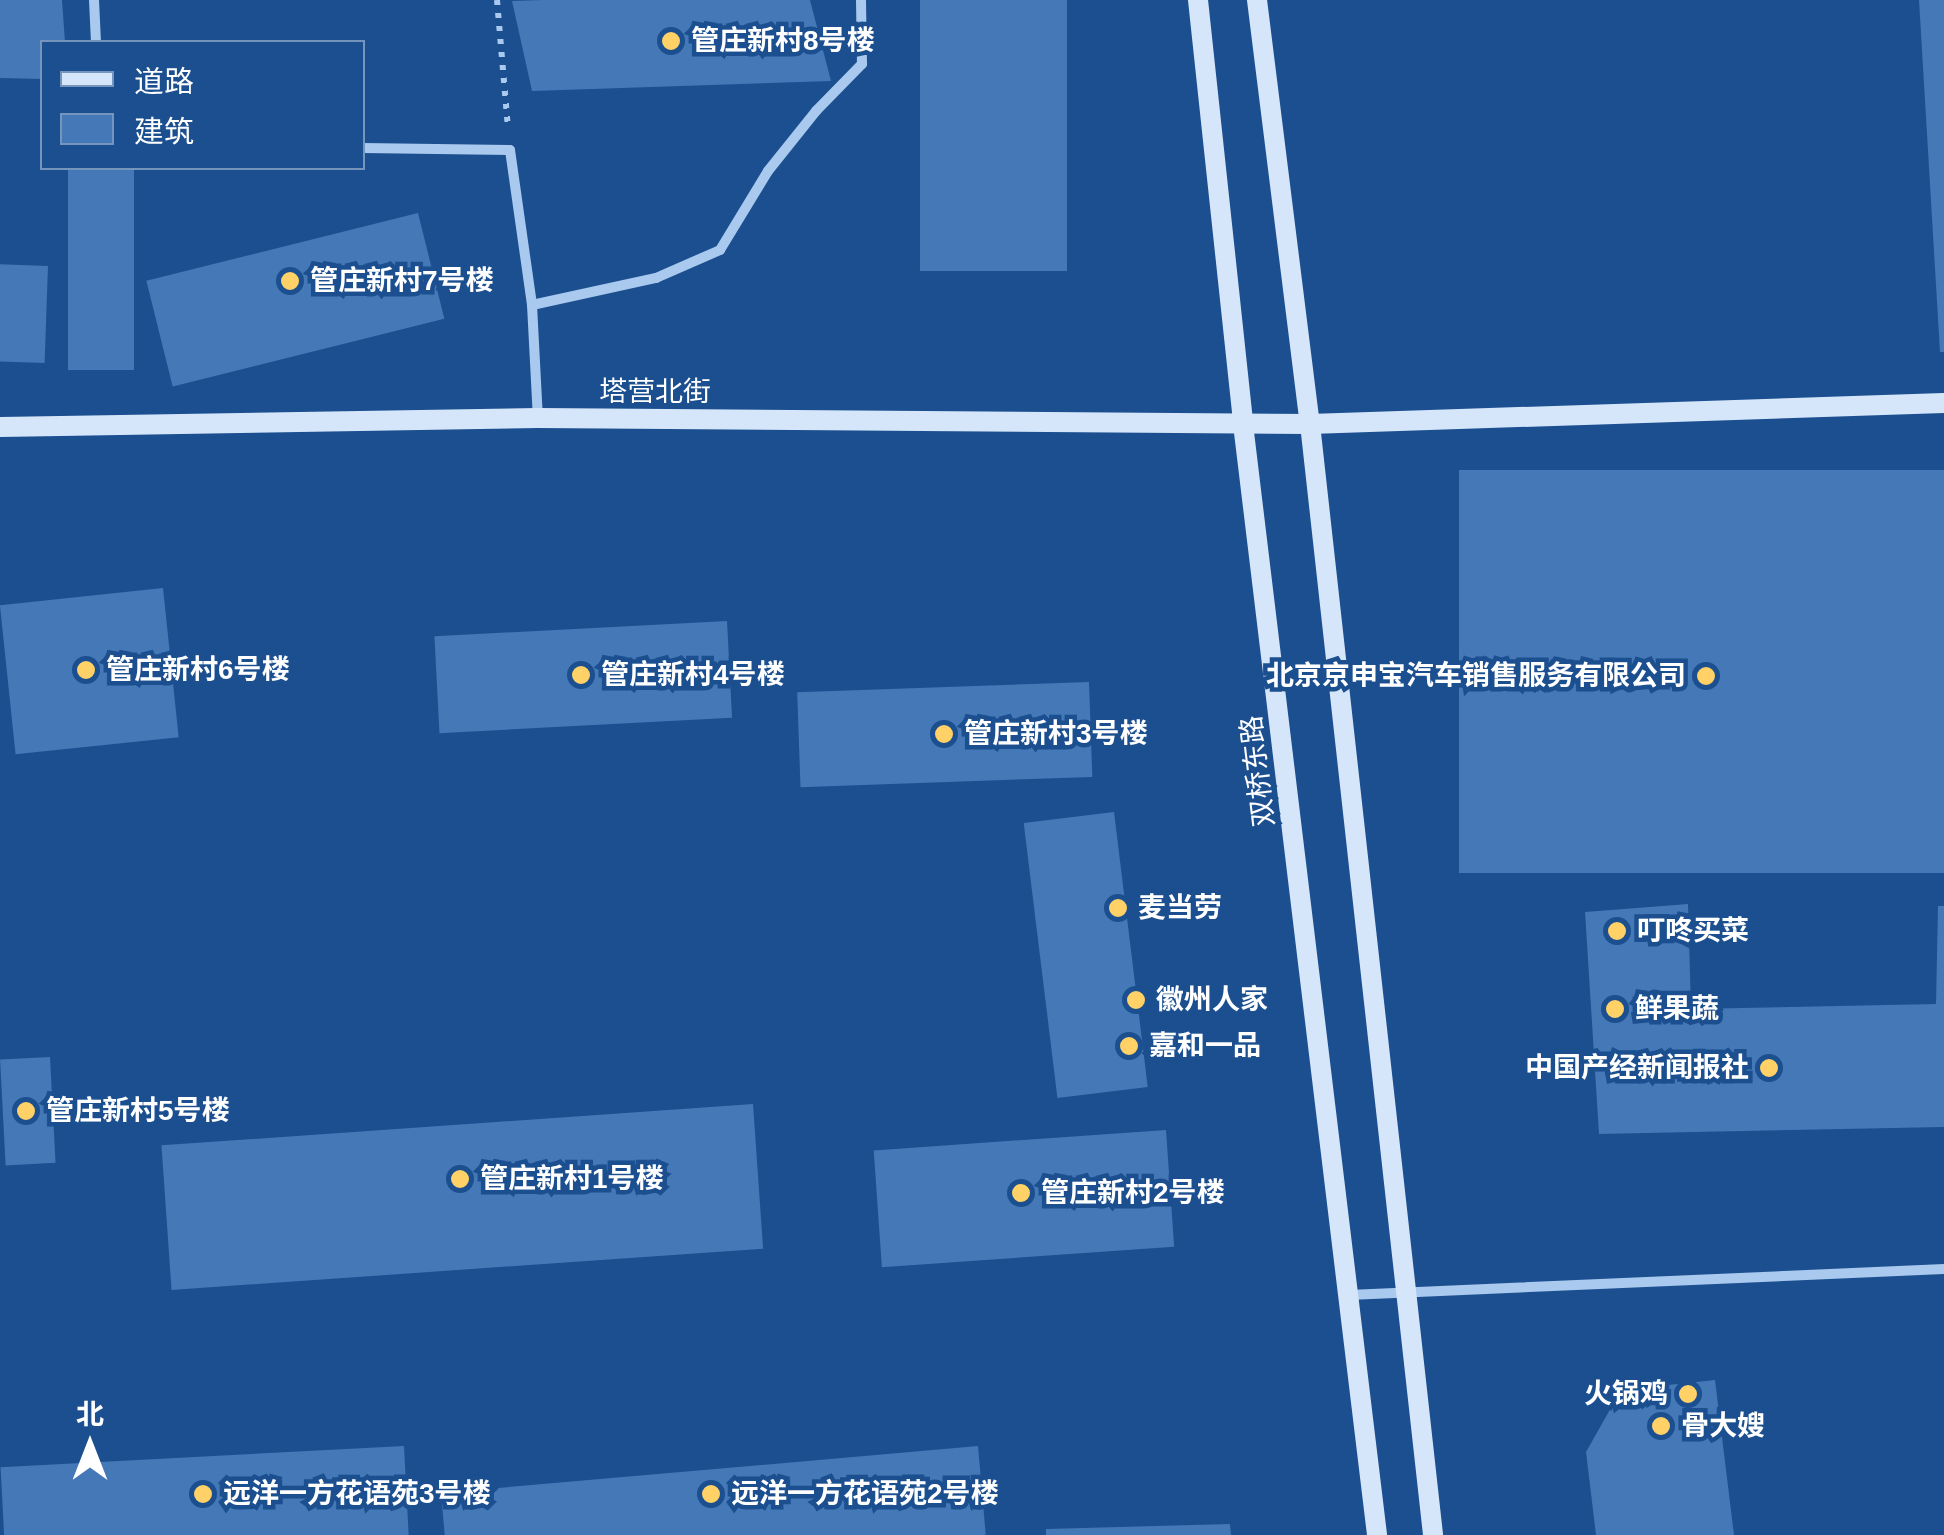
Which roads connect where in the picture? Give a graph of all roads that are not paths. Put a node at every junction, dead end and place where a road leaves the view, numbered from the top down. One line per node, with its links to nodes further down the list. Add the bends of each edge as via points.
1 (94, 0): 5 (street)
2 (861, 0): 7 (street, via 862,64 768,170 720,250 656,278)
3 (1198, 0): 10 (street, 双桥东路)
4 (1257, 0): 11 (street)
5 (96, 40)
6 (365, 148): 7 (street, via 510,150)
7 (532, 305): 9 (street)
8 (1944, 403): 11 (street, 塔营北街)
9 (538, 418): 10 (street, 塔营北街); 12 (street, 塔营北街)
10 (1243, 424): 11 (street, 塔营北街); 15 (street, 双桥东路)
11 (1310, 424): 14 (street)
12 (0, 427)
13 (1944, 1269): 14 (street)
14 (1406, 1292): 15 (street); 17 (street)
15 (1349, 1295): 16 (street, 双桥东路)
16 (1378, 1535)
17 (1434, 1535)

